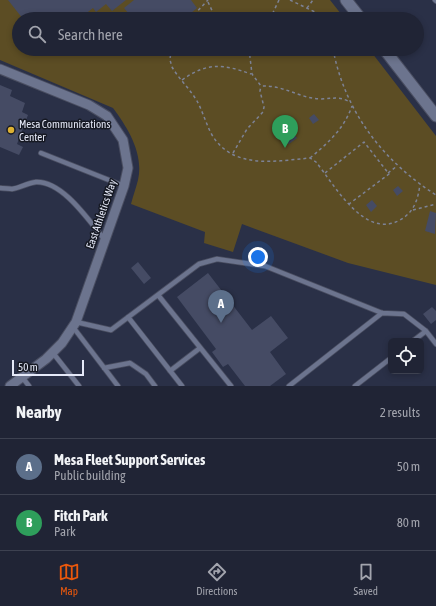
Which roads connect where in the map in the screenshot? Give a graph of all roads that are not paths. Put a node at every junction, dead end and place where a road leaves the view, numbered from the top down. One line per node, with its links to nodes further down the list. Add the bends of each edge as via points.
1 (346, 0): 2 (street)
2 (355, 12)
3 (389, 56): 5 (street)
4 (0, 69): 7 (street, East Athletics Way, via 89,105 107,116 123,140 128,168)
5 (436, 116)
6 (41, 153): 7 (lane)
7 (124, 186): 9 (street, East Athletics Way)
8 (0, 188): 9 (lane, via 13,189 37,182 50,184 76,206)
9 (105, 241): 13 (street, East Athletics Way)
10 (158, 295): 11 (lane, via 199,264 217,259 266,266); 12 (lane); 17 (lane)
11 (382, 313): 14 (lane, via 404,314); 30 (lane)
12 (128, 318): 13 (lane, via 111,330); 21 (lane)
13 (74, 325): 18 (street, East Athletics Way); 20 (lane)
14 (426, 331): 15 (lane); 16 (lane)
15 (417, 338)
16 (436, 344)
17 (200, 348): 21 (lane); 29 (lane)
18 (53, 352): 22 (street, East Athletics Way); 25 (lane)
19 (388, 360): 31 (lane)
20 (104, 368): 26 (lane); 27 (lane, via 130,363 146,374)
21 (170, 371): 28 (lane)
22 (22, 377): 23 (street, East Athletics Way); 24 (lane)
23 (10, 386)
24 (29, 386)
25 (79, 386)
26 (118, 386)
27 (155, 386)
28 (182, 386)
29 (230, 386)
30 (289, 386)
31 (355, 386)

